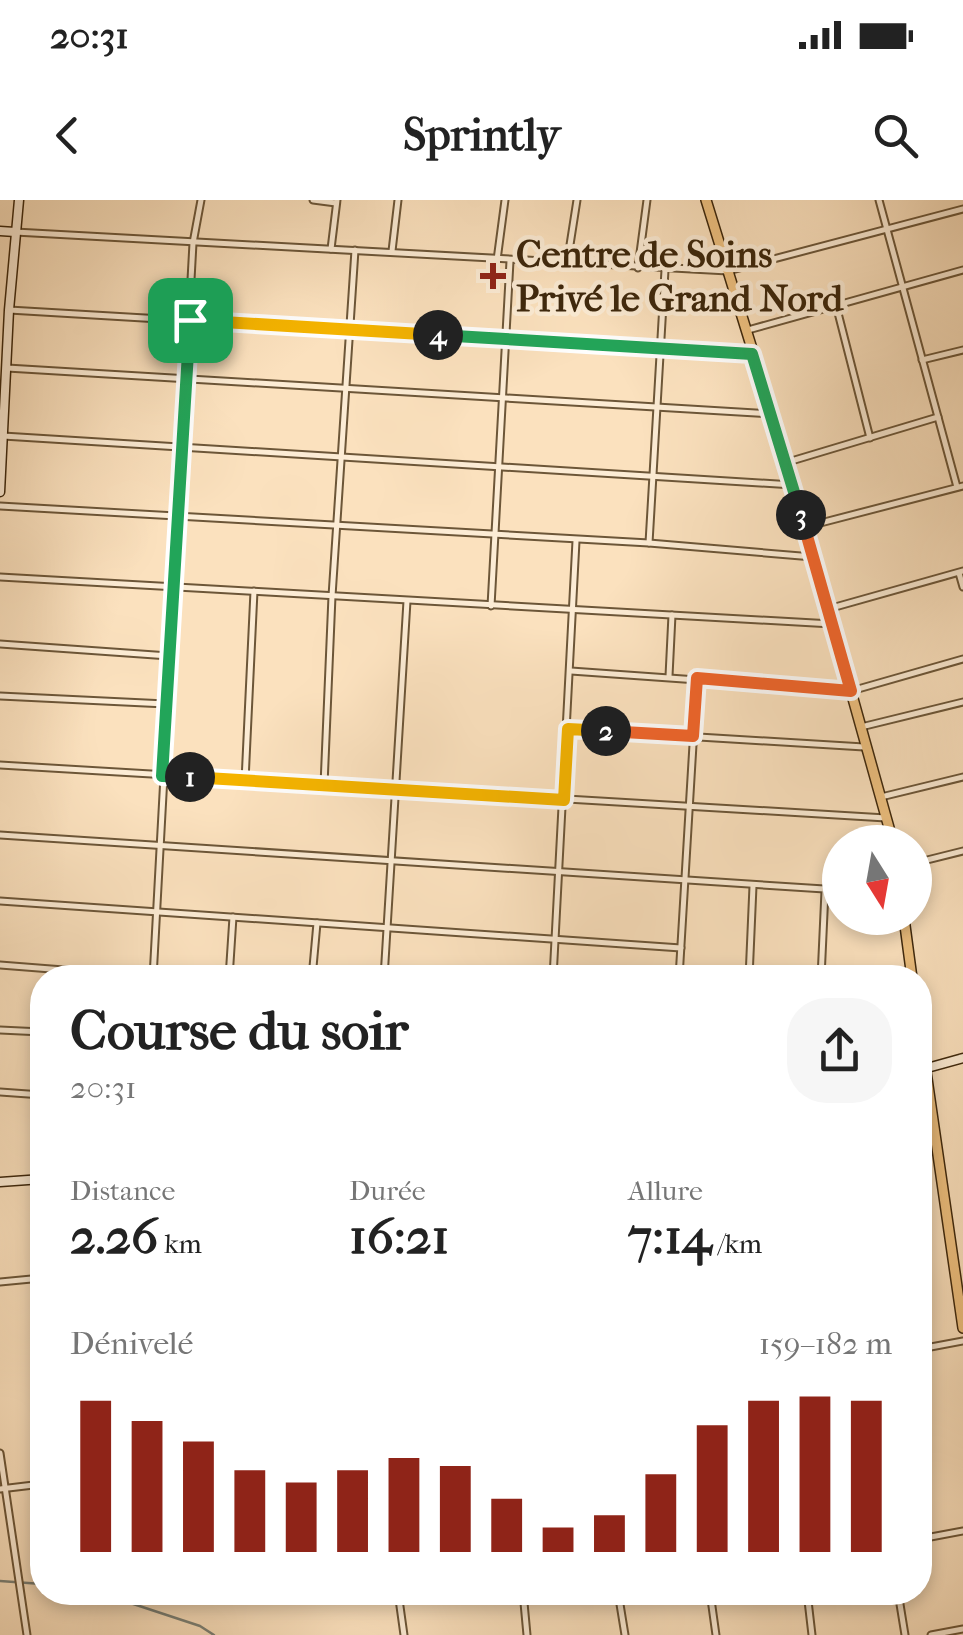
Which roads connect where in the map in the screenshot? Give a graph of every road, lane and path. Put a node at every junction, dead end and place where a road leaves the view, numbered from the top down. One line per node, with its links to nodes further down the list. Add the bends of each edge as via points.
1 (20, 200): 14 (street)
2 (200, 200): 15 (street)
3 (313, 200): 10 (street)
4 (398, 200): 18 (street)
5 (505, 200): 19 (street)
6 (576, 200): 21 (street)
7 (646, 200): 22 (street)
8 (706, 200): 25 (main road)
9 (879, 200): 12 (street)
10 (337, 202): 16 (street)
11 (963, 209): 12 (street)
12 (887, 230): 25 (street); 26 (street)
13 (0, 231): 14 (street)
14 (15, 232): 15 (street); 28 (street)
15 (192, 243): 16 (street); 29 (street)
16 (331, 249): 17 (street)
17 (355, 250): 18 (street); 30 (street)
18 (392, 251): 19 (street)
19 (497, 260): 20 (street)
20 (510, 261): 21 (street); 32 (street)
21 (567, 264): 22 (street)
22 (638, 268): 23 (street)
23 (665, 270): 25 (street); 33 (street)
24 (963, 270): 26 (street)
25 (728, 271): 31 (main road)
26 (902, 286): 27 (street); 36 (street)
27 (836, 305): 31 (street); 46 (street)
28 (9, 310): 29 (street); 37 (street)
29 (190, 320): 30 (street); 38 (street)
30 (350, 330): 32 (street); 39 (street)
31 (745, 330): 35 (main road)
32 (506, 339): 33 (street); 41 (street)
33 (659, 348): 35 (street); 42 (street)
34 (963, 350): 36 (street)
35 (752, 354): 43 (main road)
36 (922, 360): 44 (street)
37 (6, 368): 38 (street); 40 (street)
38 (187, 378): 39 (street); 47 (street)
39 (346, 389): 41 (street); 48 (street)
40 (3, 393): 45 (street)
41 (503, 398): 42 (street); 51 (street)
42 (656, 408): 43 (street); 52 (street)
43 (772, 414): 49 (main road)
44 (938, 417): 46 (street); 54 (street)
45 (3, 436): 47 (street); 50 (street)
46 (870, 438): 49 (street)
47 (181, 448): 48 (street); 57 (street)
48 (342, 458): 51 (street); 58 (street)
49 (787, 462): 53 (main road)
50 (1, 463): 55 (street)
51 (498, 468): 52 (street); 60 (street)
52 (652, 477): 53 (street); 62 (street)
53 (793, 485): 59 (main road)
54 (960, 486): 59 (street)
55 (0, 492)
56 (0, 506): 57 (street)
57 (178, 518): 58 (street); 66 (street)
58 (337, 524): 60 (street); 69 (street)
59 (805, 528): 63 (main road)
60 (495, 534): 61 (street); 71 (street)
61 (576, 540): 62 (street); 72 (street)
62 (649, 544): 63 (street)
63 (813, 557): 73 (main road)
64 (961, 572): 67 (street); 73 (street)
65 (0, 577): 66 (street)
66 (174, 587): 68 (street); 77 (street)
67 (963, 587)
68 (254, 591): 69 (street); 93 (street)
69 (332, 596): 70 (street); 94 (street)
70 (406, 600): 71 (street); 95 (street)
71 (491, 606): 72 (street)
72 (574, 610): 74 (street); 79 (street)
73 (828, 610): 75 (main road)
74 (672, 615): 75 (street); 80 (street)
75 (832, 624): 82 (main road)
76 (0, 644): 77 (street)
77 (168, 656): 85 (street)
78 (963, 659): 82 (street)
79 (571, 670): 80 (street); 87 (street)
80 (668, 676): 81 (street)
81 (697, 678): 82 (street); 88 (street)
82 (851, 691): 86 (main road)
83 (0, 696): 85 (street)
84 (963, 702): 86 (street)
85 (166, 704): 91 (street)
86 (861, 727): 89 (main road)
87 (568, 729): 88 (street); 97 (street)
88 (693, 736): 89 (street); 98 (street)
89 (866, 747): 96 (main road)
90 (0, 765): 91 (street)
91 (162, 776): 93 (street); 102 (street)
92 (963, 777): 96 (street)
93 (245, 781): 94 (street)
94 (324, 785): 95 (street)
95 (395, 790): 97 (street); 105 (street)
96 (880, 797): 99 (main road)
97 (564, 800): 98 (street); 107 (street)
98 (690, 807): 99 (street); 108 (street)
99 (886, 818): 100 (main road)
100 (888, 825)
101 (0, 835): 102 (street)
102 (161, 846): 105 (street); 112 (street)
103 (961, 851): 104 (street); 106 (street)
104 (932, 859)
105 (390, 861): 107 (street); 115 (street)
106 (963, 863)
107 (559, 873): 108 (street); 118 (street)
108 (686, 881): 109 (street); 119 (street)
109 (753, 886): 110 (street); 127 (street)
110 (822, 890)
111 (0, 901): 112 (street)
112 (156, 912): 113 (street); 121 (street)
113 (233, 917): 114 (street); 122 (street)
114 (317, 923): 115 (street); 123 (street)
115 (387, 928): 118 (street); 124 (street)
116 (823, 935): 128 (street)
117 (906, 935): 129 (main road)
118 (556, 938): 119 (street); 125 (street)
119 (681, 948): 126 (street)
120 (0, 965): 130 (street)
121 (154, 965)
122 (231, 965)
123 (313, 965)
124 (385, 965)
125 (554, 965)
126 (680, 965)
127 (750, 965)
128 (822, 965)
129 (910, 965)
130 (30, 967)
131 (0, 1030): 132 (street)
132 (30, 1031)
133 (963, 1058): 134 (street)
134 (932, 1067)
135 (0, 1092): 136 (street)
136 (30, 1094)
137 (932, 1119): 140 (main road)
138 (30, 1180): 139 (street)
139 (0, 1182)
140 (958, 1263): 143 (main road)
141 (30, 1279): 142 (street)
142 (0, 1282)
143 (963, 1328)
144 (963, 1342): 145 (street)
145 (932, 1347)
146 (0, 1453): 148 (street)
147 (30, 1486): 148 (street)
148 (3, 1489): 158 (street)
149 (963, 1531): 150 (street)
150 (932, 1537)
151 (400, 1605): 159 (street)
152 (524, 1605): 160 (street)
153 (620, 1605): 161 (street)
154 (712, 1605): 162 (street)
155 (809, 1605): 163 (street)
156 (900, 1605): 164 (street)
157 (963, 1630): 165 (street)
158 (27, 1635)
159 (404, 1635)
160 (527, 1635)
161 (625, 1635)
162 (716, 1635)
163 (812, 1635)
164 (906, 1635)
165 (931, 1635)

